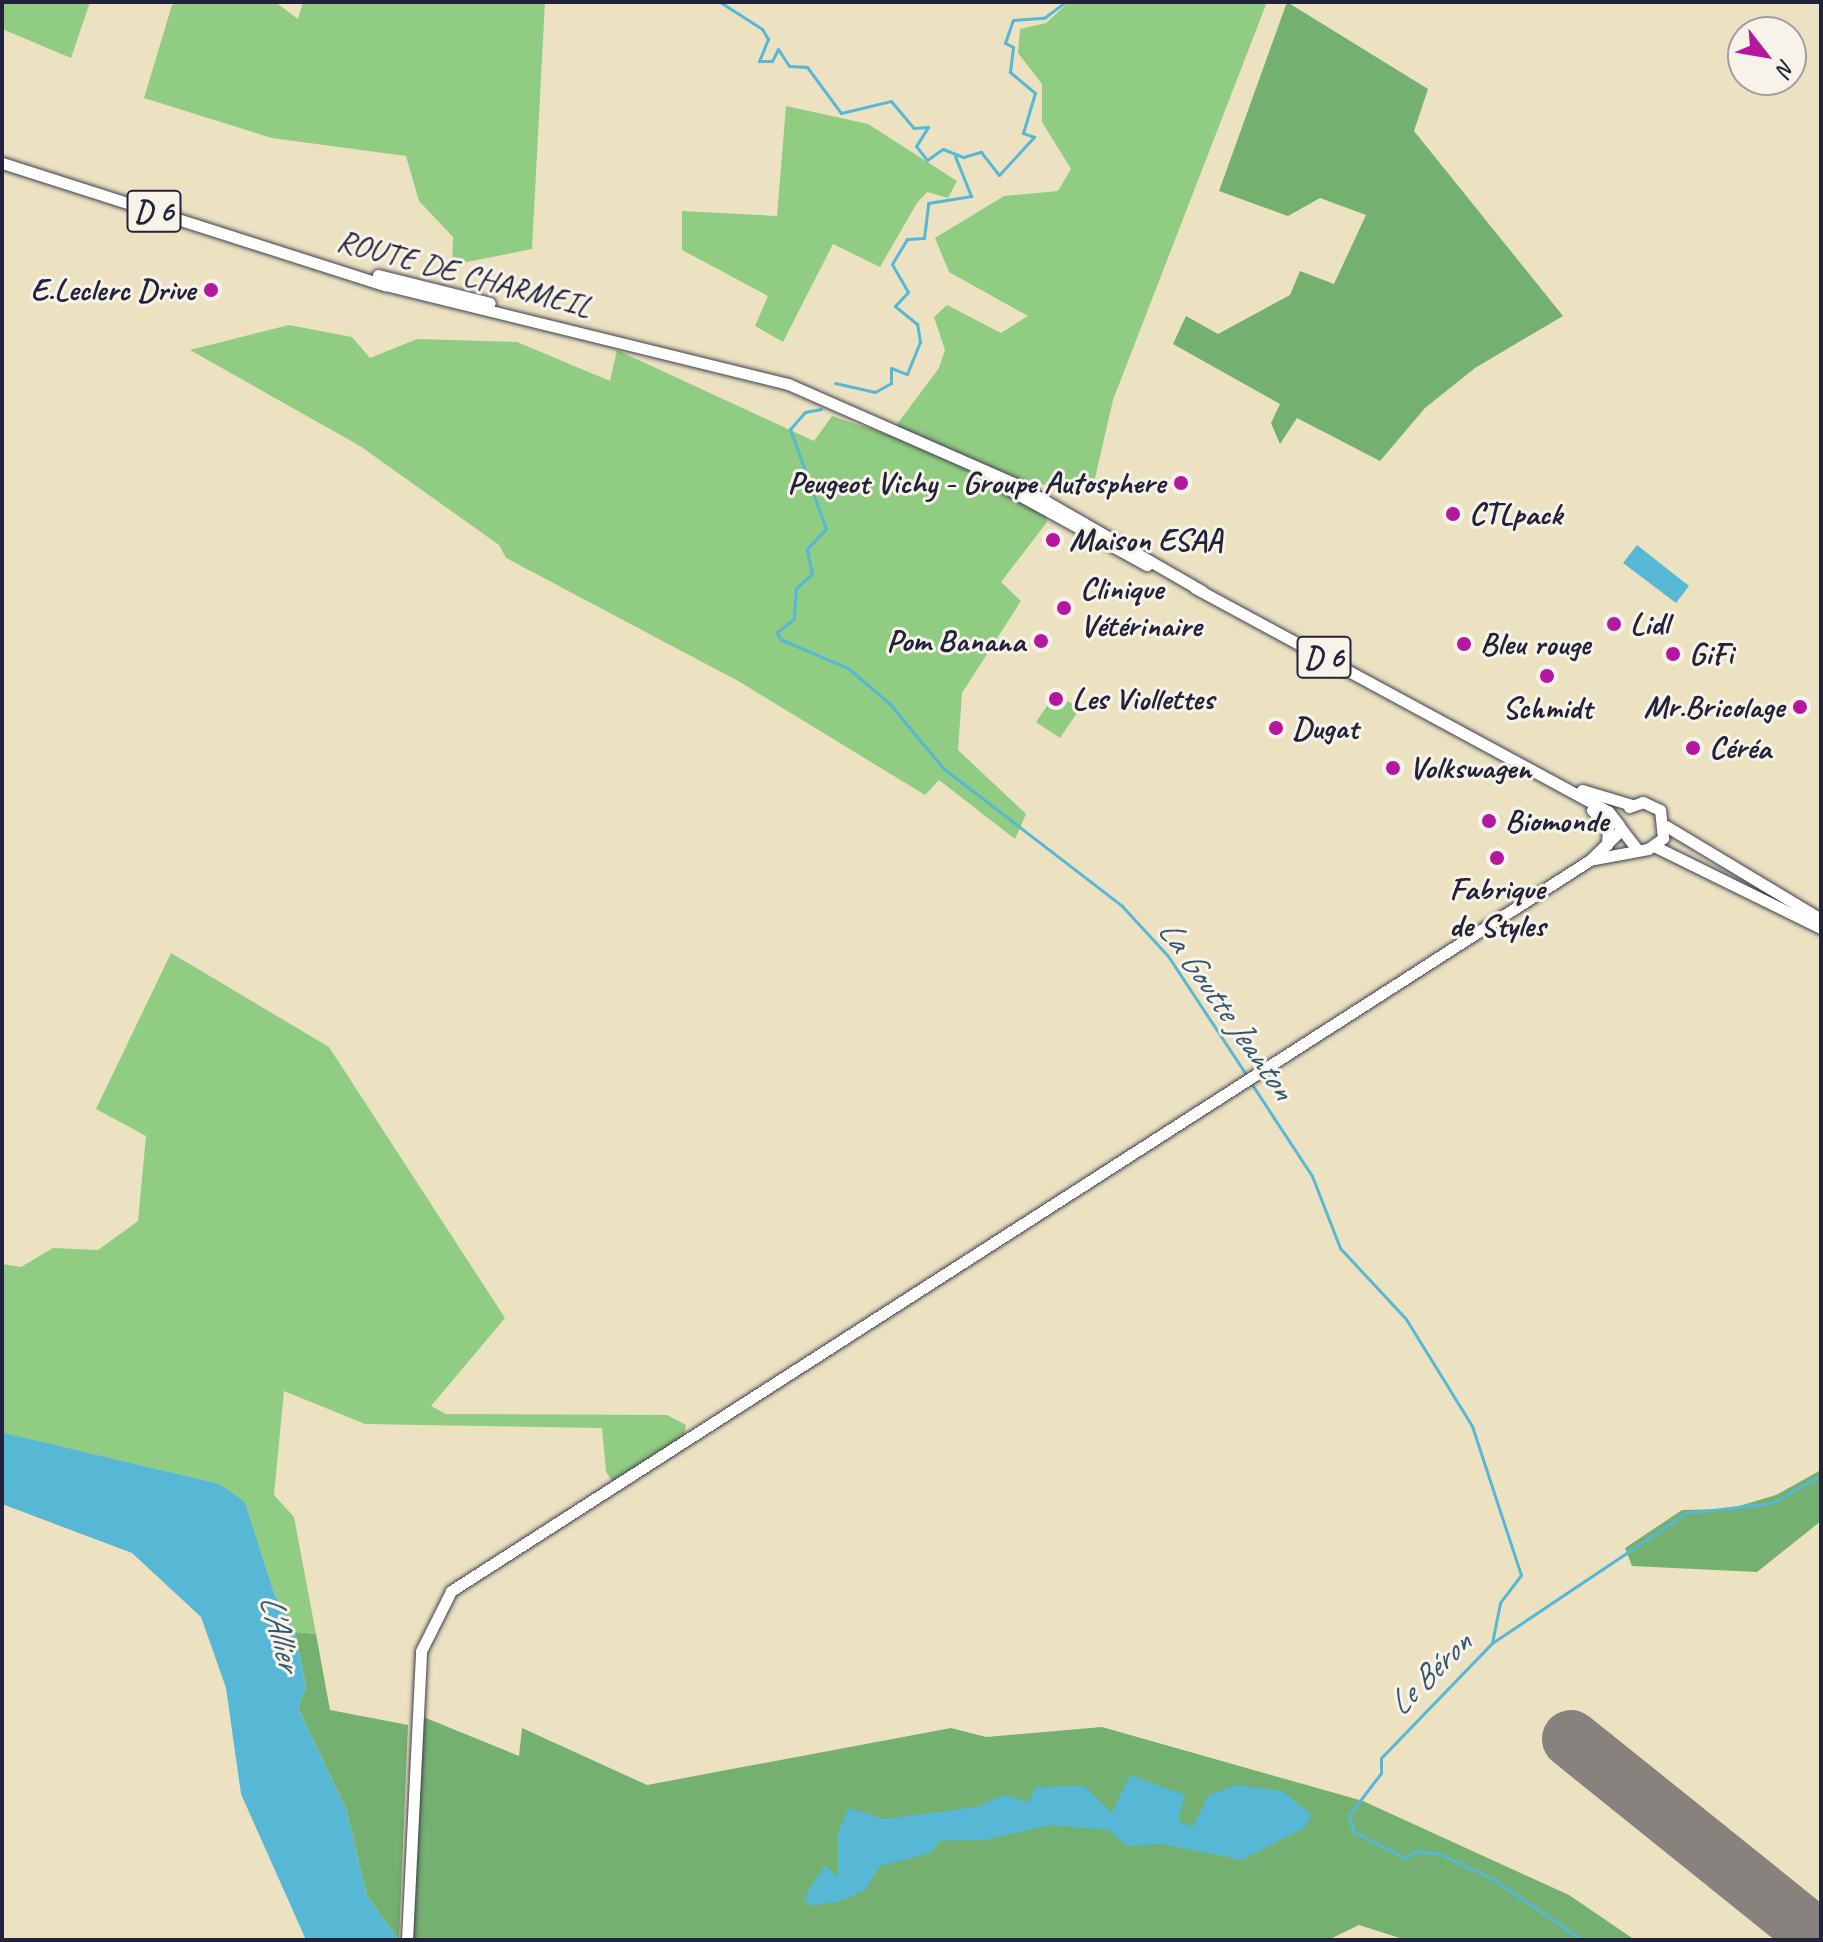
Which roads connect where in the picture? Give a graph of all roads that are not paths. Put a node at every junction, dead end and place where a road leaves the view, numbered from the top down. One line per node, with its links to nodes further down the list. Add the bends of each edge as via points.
1 (2, 163): 2 (main road, ROUTE DE CHARMEIL / D 6, via 305,258 788,384 923,440)
2 (1445, 722): 3 (main road, D 6); 4 (main road, D 6, via 1612,804)
3 (1529, 770): 6 (main road, D 6, via 1608,811); 7 (main road, via 1603,816)
4 (1632, 805): 5 (main road, via 1655,806); 6 (main road)
5 (1666, 826): 8 (main road); 11 (main road)
6 (1620, 828): 7 (main road); 9 (main road)
7 (1606, 846): 10 (main road)
8 (1654, 846): 9 (main road); 12 (main road)
9 (1636, 848): 10 (main road)
10 (1590, 860): 13 (main road, via 451,1591 421,1651)
11 (1821, 919)
12 (1821, 928)
13 (407, 1940)

